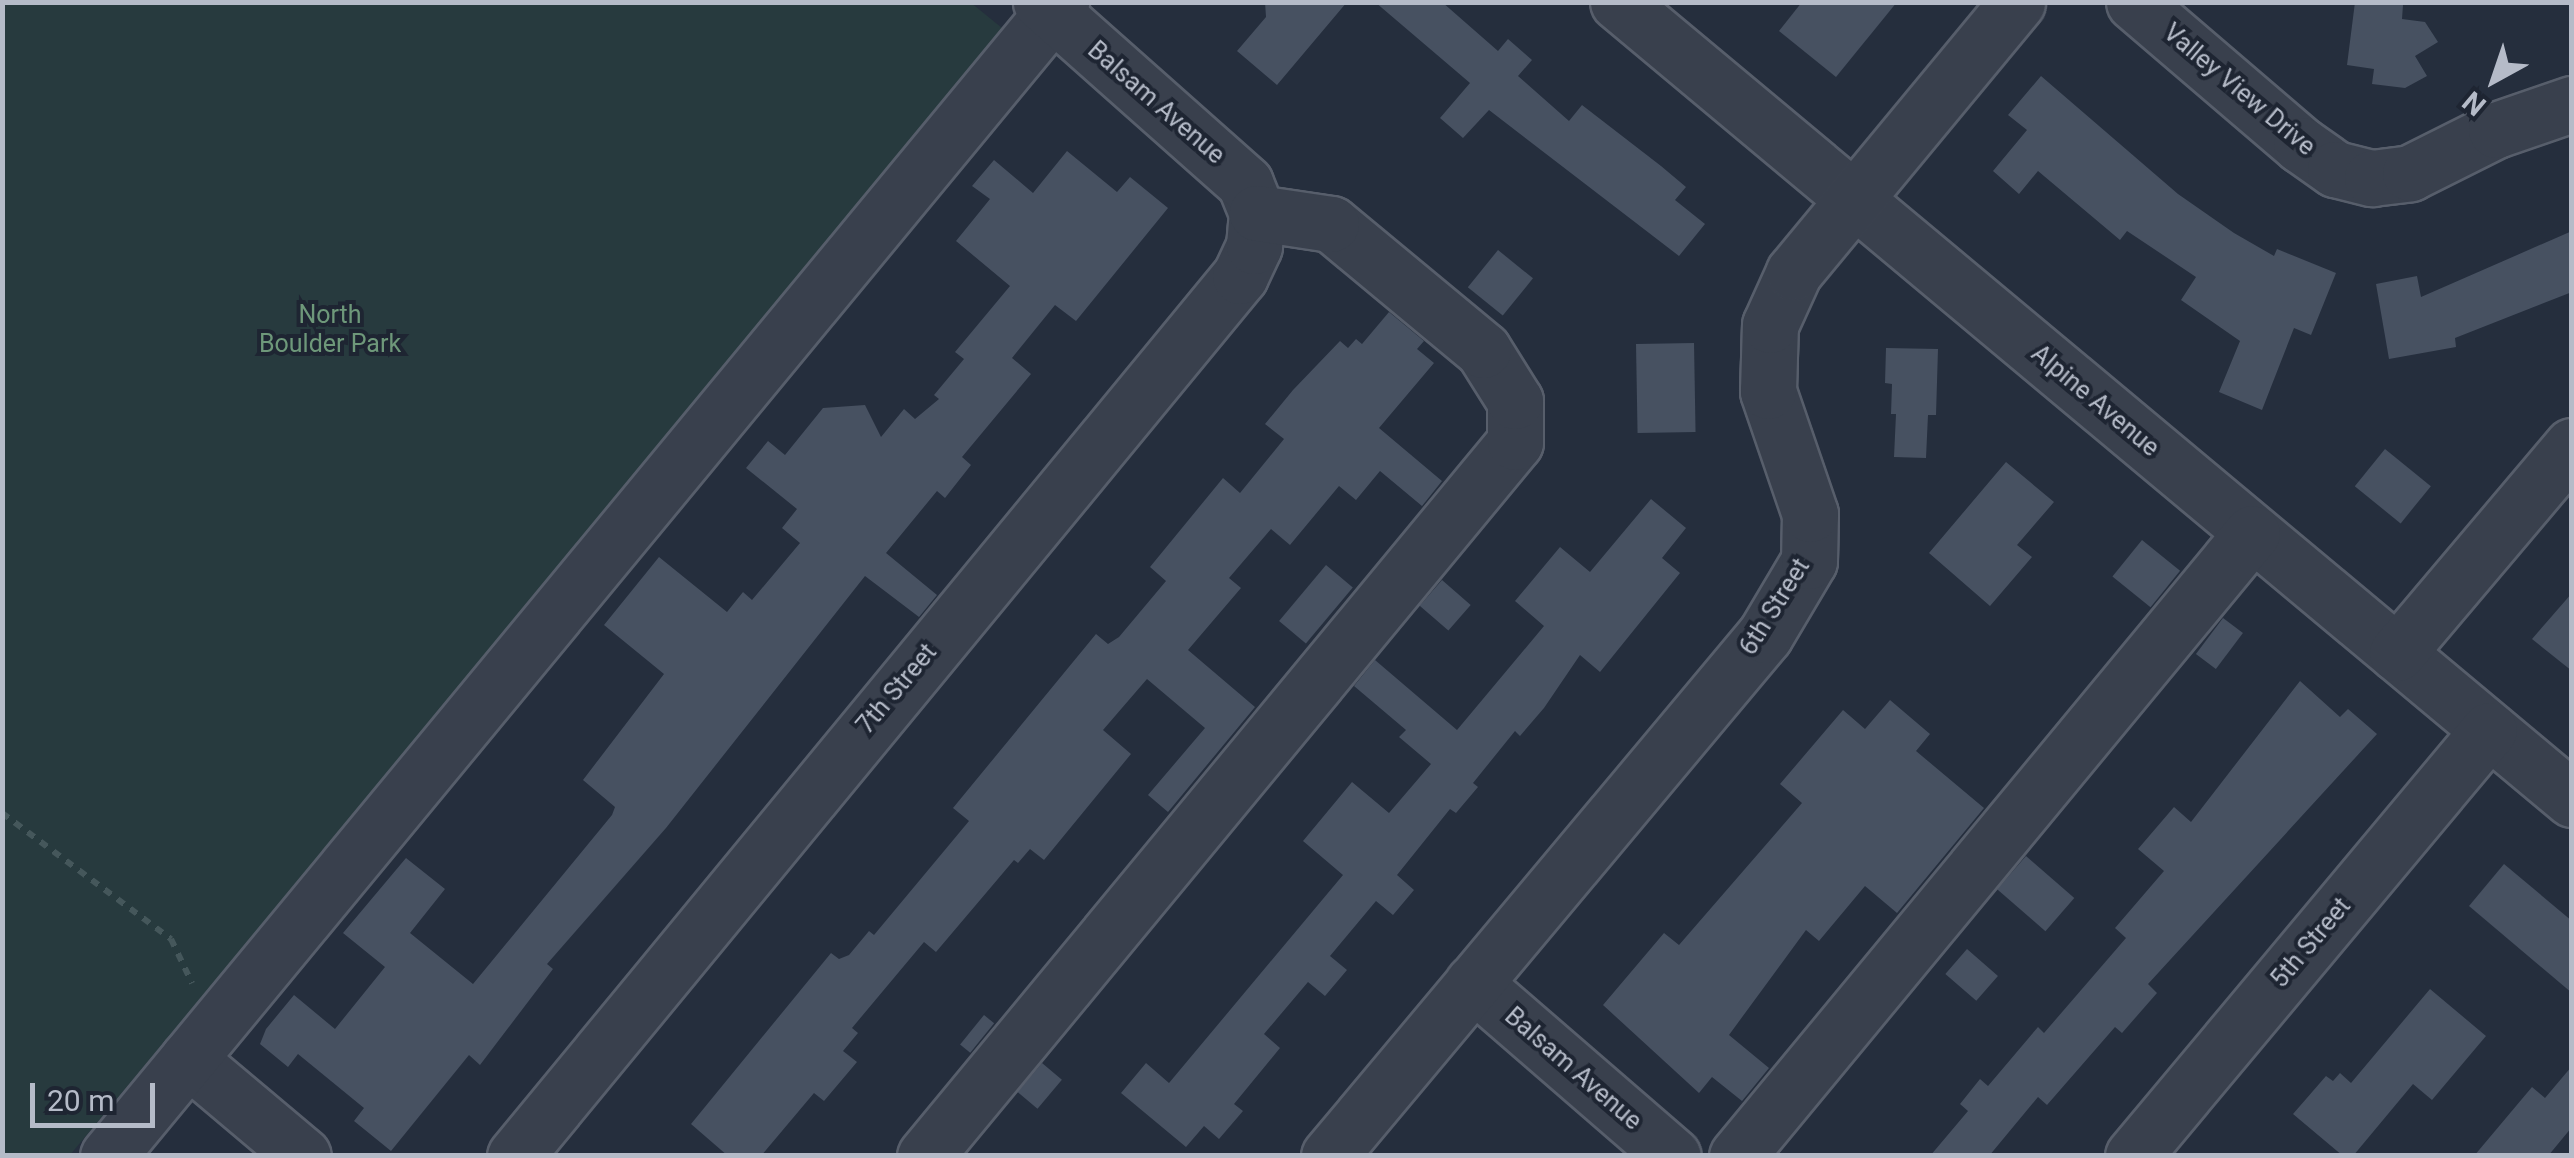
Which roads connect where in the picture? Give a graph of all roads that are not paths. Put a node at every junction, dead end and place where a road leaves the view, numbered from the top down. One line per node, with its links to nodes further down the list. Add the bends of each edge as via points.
1 (1618, 2): 6 (street, Alpine Avenue)
2 (2018, 2): 6 (street, 6th Street)
3 (2134, 2): 5 (street, Valley View Drive, via 2301,144 2335,168 2372,178 2410,174 2496,130)
4 (1052, 6): 7 (street, Balsam Avenue, via 1245,182); 14 (street)
5 (2572, 104)
6 (1854, 200): 9 (street, Alpine Avenue); 13 (street, 6th Street, via 1794,272 1770,325 1768,391 1810,514 1809,561 1764,635)
7 (1257, 213): 17 (street, 7th Street, via 1254,246 1240,276); 18 (street, via 1331,224 1482,350 1515,401 1514,442)
8 (2572, 446): 10 (street)
9 (2252, 533): 10 (street, Alpine Avenue); 21 (street)
10 (2397, 654): 11 (street, Alpine Avenue)
11 (2488, 730): 12 (street, Alpine Avenue); 22 (street, 5th Street)
12 (2572, 799)
13 (1473, 983): 19 (street, 6th Street); 20 (street, Balsam Avenue)
14 (200, 1044): 15 (street); 16 (street)
15 (108, 1156)
16 (303, 1156)
17 (515, 1156)
18 (925, 1156)
19 (1329, 1156)
20 (1673, 1156)
21 (1736, 1156)
22 (2133, 1156)

